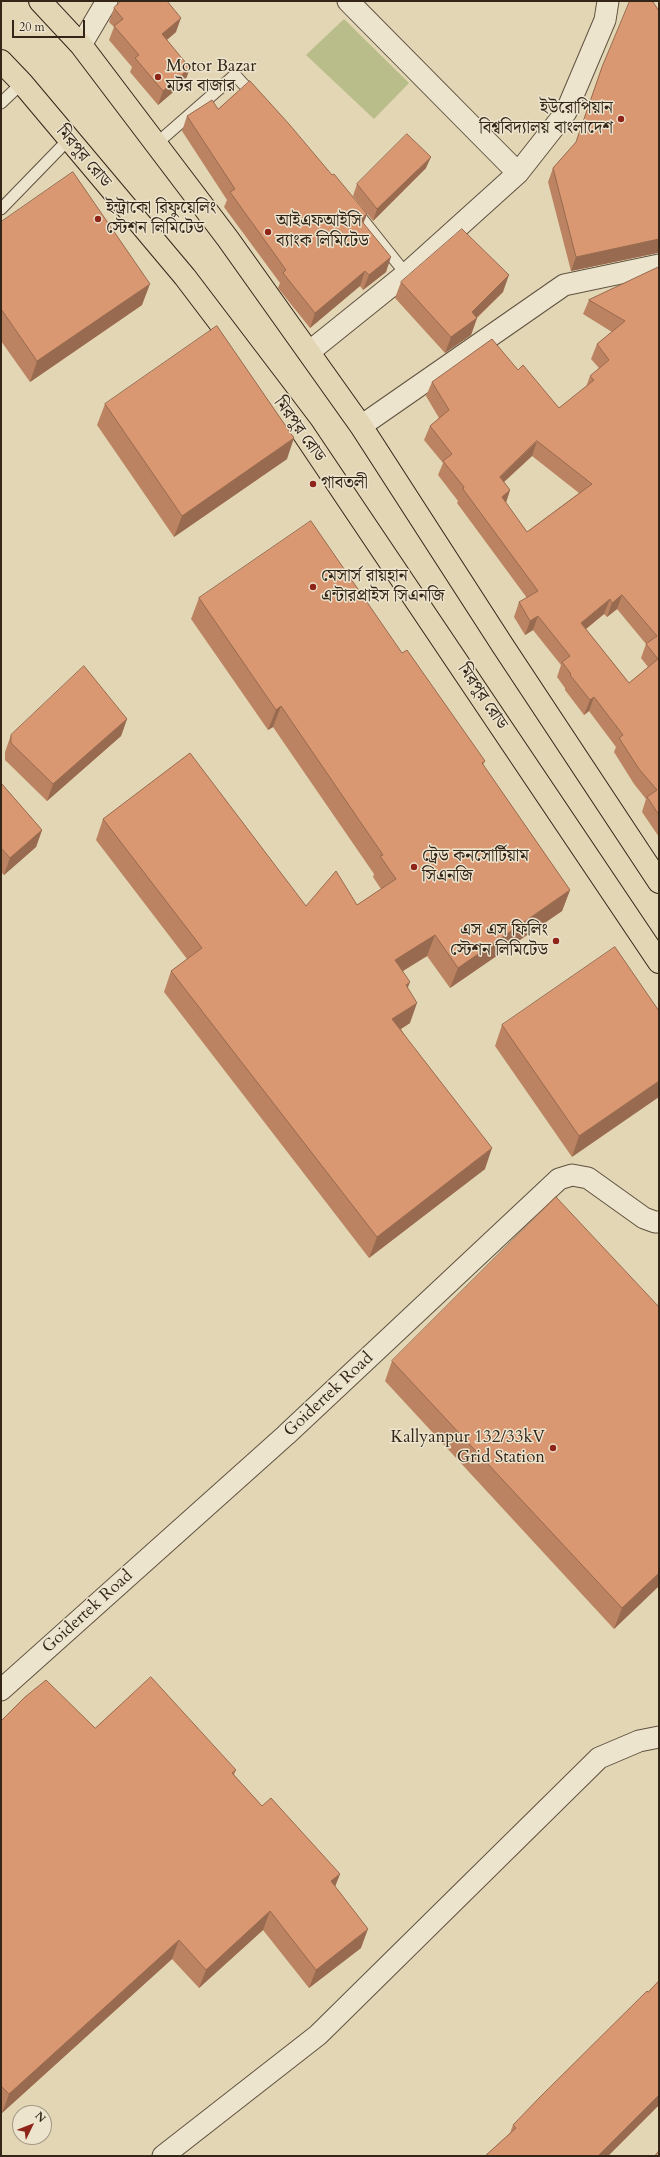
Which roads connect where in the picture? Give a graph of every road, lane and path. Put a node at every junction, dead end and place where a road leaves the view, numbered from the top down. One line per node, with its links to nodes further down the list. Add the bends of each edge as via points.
1 (40, 1): 5 (highway)
2 (107, 1): 5 (street)
3 (348, 1): 12 (street)
4 (608, 1): 12 (street, via 605,20 566,112)
5 (82, 45): 11 (highway)
6 (1, 61): 7 (highway, মিরপুর রোড)
7 (22, 84): 8 (lane); 10 (highway, মিরপুর রোড)
8 (1, 103)
9 (262, 105): 11 (lane, via 235,76)
10 (69, 140): 14 (lane); 20 (highway, মিরপুর রোড, via 185,277 302,431)
11 (156, 144): 17 (highway)
12 (518, 173): 16 (street)
13 (347, 200): 16 (lane)
14 (1, 209)
15 (659, 265): 18 (street, via 564,285)
16 (406, 274): 17 (street)
17 (309, 352): 18 (highway)
18 (361, 426): 19 (highway)
19 (659, 882)
20 (659, 962)
21 (659, 1222): 22 (street, Goidertek Road, via 644,1218 588,1178 572,1175 559,1179 286,1435)
22 (4, 1687)
23 (659, 1737): 24 (street, via 639,1741 599,1758 318,2035)
24 (163, 2156)

